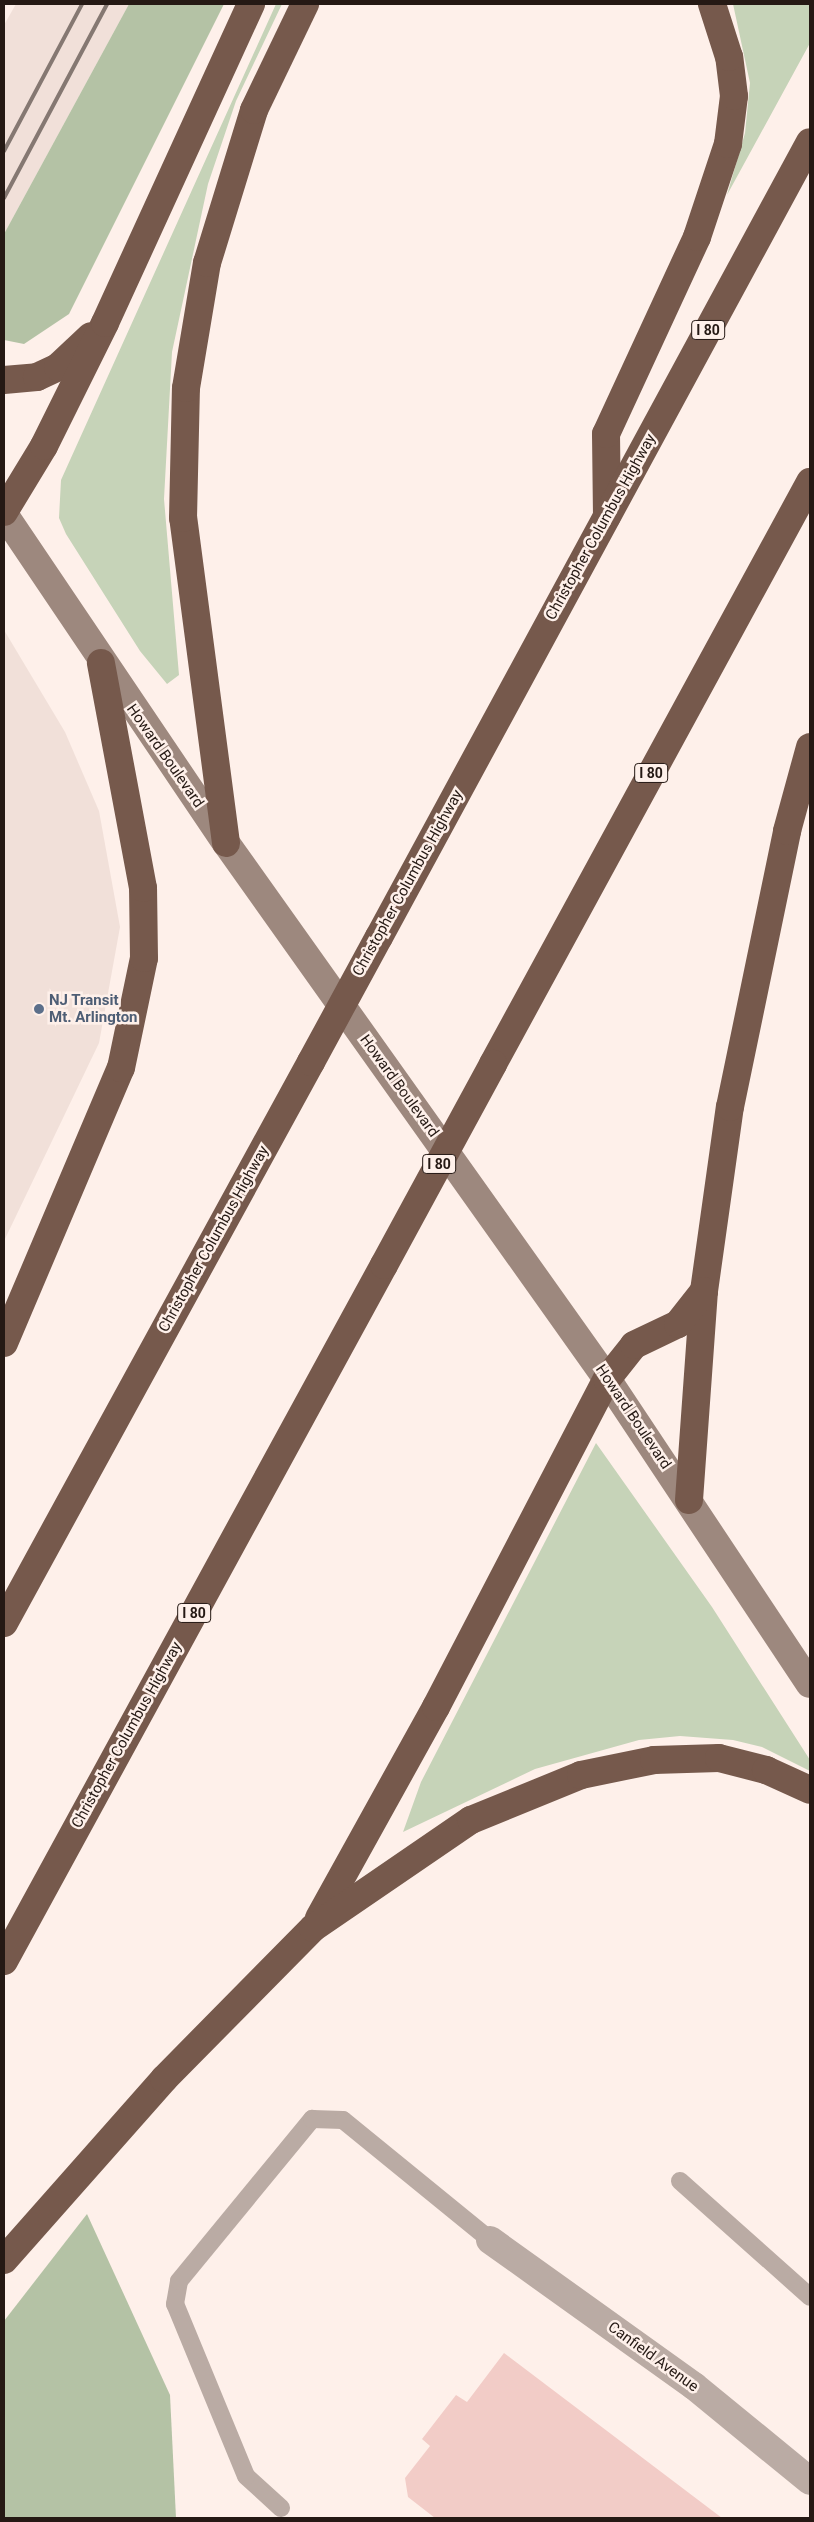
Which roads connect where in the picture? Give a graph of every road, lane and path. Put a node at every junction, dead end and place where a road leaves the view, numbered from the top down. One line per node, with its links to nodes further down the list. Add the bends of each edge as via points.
1 (251, 4): 5 (highway)
2 (306, 4): 12 (highway, via 254,110 207,264 186,388 183,518)
3 (712, 4): 9 (highway, via 729,57 734,96 728,144 698,237 606,434)
4 (810, 142): 9 (highway, Christopher Columbus Highway / I 80)
5 (105, 323): 6 (highway, via 58,367 37,377); 8 (highway, via 44,446)
6 (4, 380)
7 (810, 482): 21 (highway, Christopher Columbus Highway / I 80, bridge)
8 (4, 513): 10 (main road, Howard Boulevard)
9 (606, 518): 17 (highway, Christopher Columbus Highway / I 80, bridge)
10 (101, 663): 12 (main road, Howard Boulevard); 14 (highway, via 143,888 144,958 121,1068)
11 (810, 747): 13 (highway, via 750,1004 730,1107)
12 (226, 843): 15 (main road, Howard Boulevard)
13 (704, 1291): 15 (highway, via 678,1324 634,1345); 16 (highway)
14 (4, 1344)
15 (607, 1379): 16 (main road, Howard Boulevard); 20 (highway, via 436,1707)
16 (689, 1500): 18 (main road, Howard Boulevard)
17 (4, 1623)
18 (810, 1684)
19 (810, 1790): 20 (highway, via 766,1770 719,1758 613,1766 553,1785 471,1820)
20 (313, 1928): 24 (highway, via 164,2080)
21 (4, 1962)
22 (680, 2181): 25 (lane)
23 (490, 2240): 26 (street, Canfield Avenue, via 694,2386); 27 (lane, via 343,2120 312,2119 179,2281 175,2304 246,2476)
24 (4, 2260)
25 (810, 2297)
26 (810, 2481)
27 (281, 2508)

